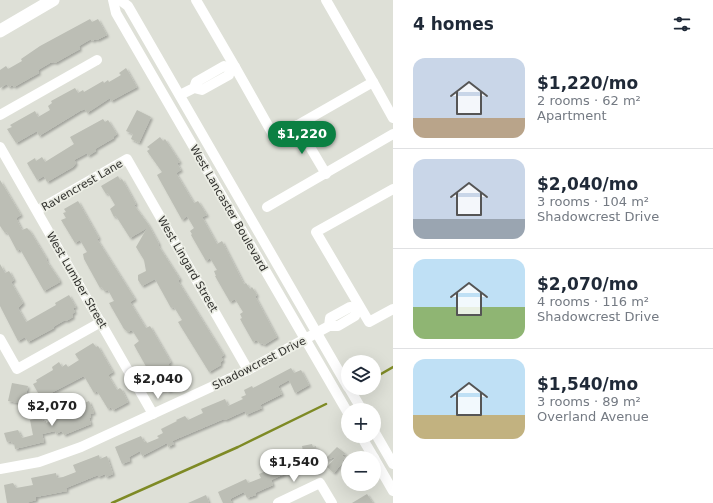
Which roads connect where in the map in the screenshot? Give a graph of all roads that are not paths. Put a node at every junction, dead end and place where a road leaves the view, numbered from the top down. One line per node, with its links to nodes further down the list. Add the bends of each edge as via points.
1 (53, 0): 6 (main road)
2 (114, 0): 26 (street, West Lancaster Boulevard, via 116,13)
3 (120, 0): 10 (street, West Lancaster Boulevard, via 128,6)
4 (196, 0): 8 (street)
5 (326, 0): 9 (street)
6 (0, 31)
7 (97, 60): 11 (street)
8 (232, 68): 10 (street, via 229,75 202,90 194,88); 13 (street, via 275,138)
9 (373, 82): 12 (street); 13 (street)
10 (180, 96): 24 (street, West Lancaster Boulevard)
11 (0, 115)
12 (393, 118)
13 (298, 125): 17 (street)
14 (393, 134): 17 (street)
15 (0, 147): 20 (street, West Lumber Street)
16 (127, 159): 20 (street, Ravencrest Lane); 27 (street, West Lingard Street)
17 (326, 174): 19 (street)
18 (393, 188): 21 (street, via 316,232)
19 (267, 207)
20 (38, 210): 23 (street, West Lumber Street)
21 (358, 307): 22 (street, via 369,322); 24 (street, Shadowcrest Drive, via 355,316 338,326 329,326)
22 (393, 309)
23 (101, 322): 25 (street, via 18,369); 30 (street, West Lumber Street)
24 (316, 333): 26 (street, Shadowcrest Drive); 28 (street, West Lancaster Boulevard)
25 (0, 339)
26 (305, 339): 27 (street, Shadowcrest Drive); 29 (street, West Lancaster Boulevard)
27 (248, 370): 30 (street, Shadowcrest Drive)
28 (341, 375)
29 (342, 403)
30 (153, 414): 33 (street, Shadowcrest Drive, via 81,447 39,462)
31 (381, 443): 32 (street)
32 (393, 464)
33 (0, 469)
34 (381, 470): 35 (street)
35 (393, 491)
36 (278, 503): 37 (street, via 320,483)
37 (332, 503)

